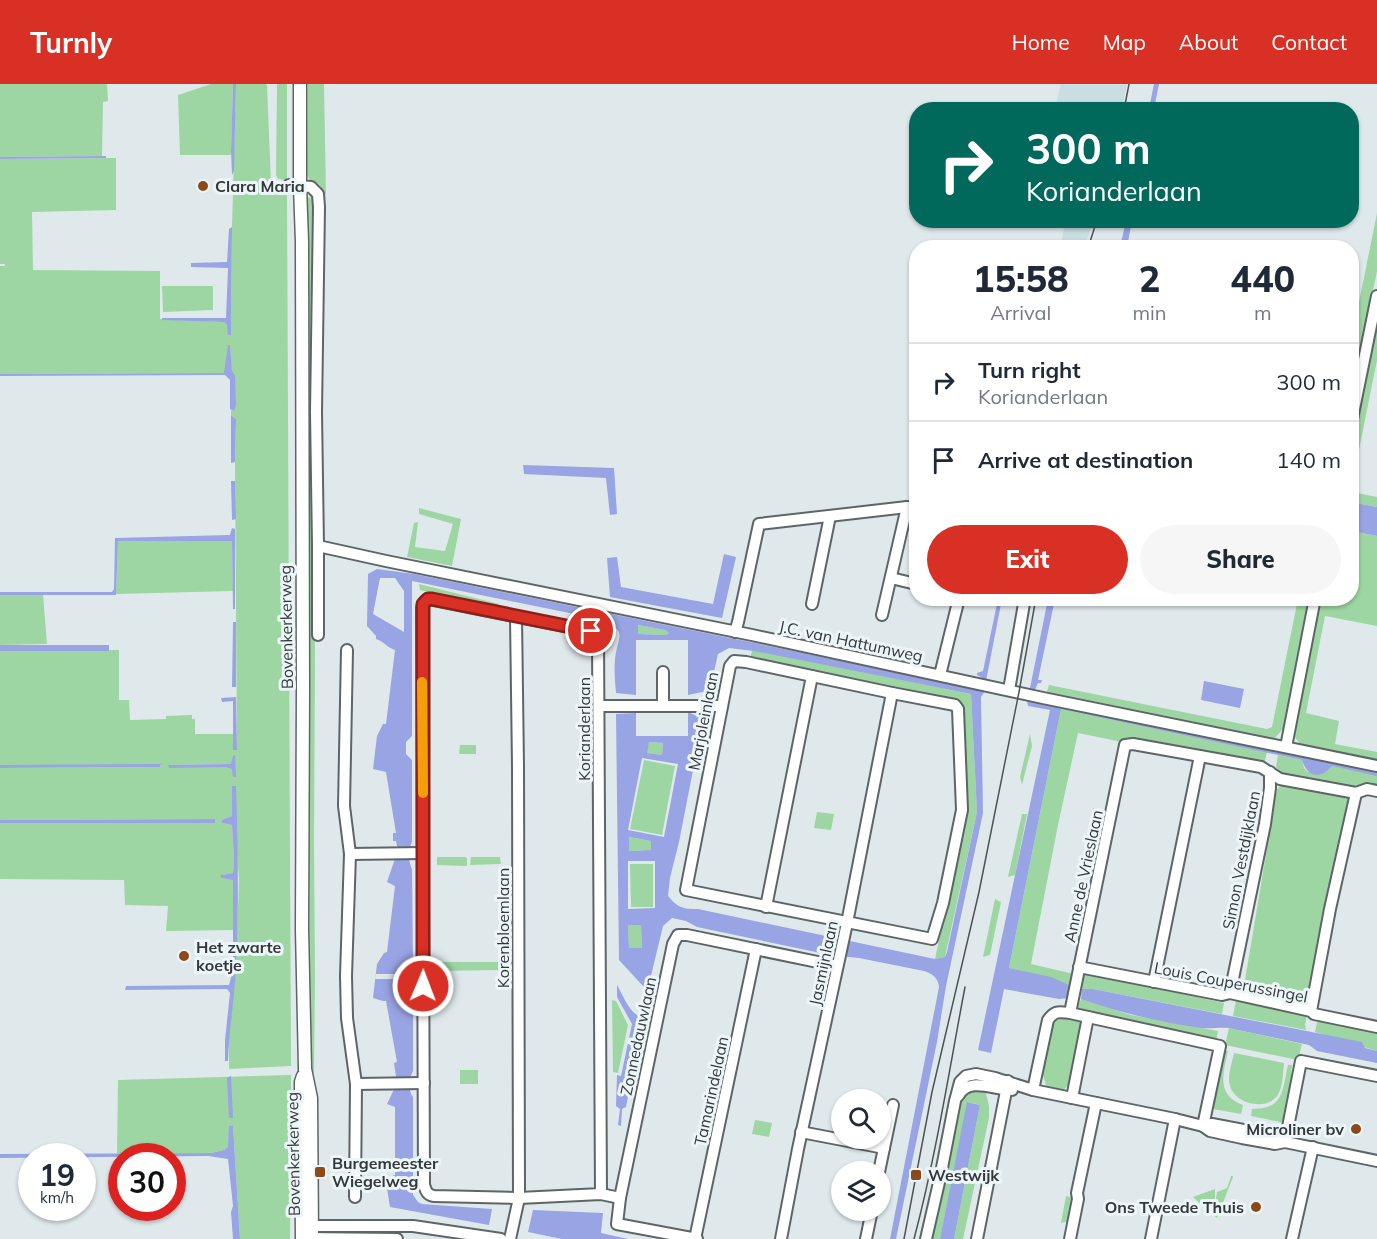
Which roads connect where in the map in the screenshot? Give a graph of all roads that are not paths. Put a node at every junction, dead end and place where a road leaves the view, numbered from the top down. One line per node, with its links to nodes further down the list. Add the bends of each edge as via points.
1 (300, 84): 2 (main road, Bovenkerkerweg)
2 (295, 185): 8 (street, Bovenkerkerweg, via 311,187 318,194 319,207); 70 (main road, Bovenkerkerweg, via 302,242 302,929 305,1069 311,1098)
3 (1377, 296): 4 (street)
4 (1359, 385)
5 (909, 508): 6 (street)
6 (830, 516): 11 (street); 17 (street, via 759,524)
7 (909, 518): 9 (street)
8 (318, 546): 17 (street, J.C. van Hattumweg); 18 (street, Bovenkerkerweg)
9 (891, 578): 10 (street); 15 (street)
10 (909, 582)
11 (812, 604)
12 (957, 606): 21 (street)
13 (1024, 606): 23 (street)
14 (1314, 606): 29 (street)
15 (882, 615)
16 (516, 617): 25 (street, Korianderlaan, via 597,634); 35 (street, Korianderlaan, via 432,599 423,604); 66 (street, Korenbloemlaan)
17 (735, 632): 21 (street, J.C. van Hattumweg)
18 (318, 635)
19 (347, 650): 36 (street, via 344,806)
20 (663, 672): 26 (street)
21 (940, 675): 23 (street, J.C. van Hattumweg)
22 (812, 676): 24 (street, Marjoleinlaan); 27 (street, Marjoleinlaan, via 734,661); 37 (street)
23 (1009, 690): 29 (street, J.C. van Hattumweg)
24 (892, 693): 38 (street, Jasmijnlaan); 38 (street, Marjoleinlaan, via 955,705 958,709 962,810 932,939)
25 (599, 706): 26 (street); 64 (street, Korianderlaan)
26 (663, 706): 27 (street)
27 (722, 706): 37 (street, Marjoleinlaan, via 686,890)
28 (1125, 745): 30 (street, Simon Vestdijklaan); 41 (street, Anne de Vrieslaan)
29 (1286, 747): 31 (street, J.C. van Hattumweg)
30 (1200, 756): 32 (street, Simon Vestdijklaan); 42 (street)
31 (1377, 766)
32 (1270, 772): 34 (street, via 1280,778); 43 (street, Simon Vestdijklaan, via 1265,824)
33 (1377, 791): 34 (street)
34 (1356, 793): 44 (street)
35 (418, 853): 36 (street); 49 (street, Korianderlaan)
36 (350, 854): 50 (street, via 347,1018)
37 (766, 906): 38 (street, Marjoleinlaan)
38 (845, 928): 40 (street, Jasmijnlaan)
39 (756, 949): 40 (street, Zonnedauwlaan); 67 (street, Zonnedauwlaan, via 678,935); 76 (street, Tamarindelaan)
40 (838, 963): 59 (street, Jasmijnlaan)
41 (1079, 967): 42 (street, Louis Couperussingel); 45 (street, Anne de Vrieslaan)
42 (1154, 982): 43 (street, Louis Couperussingel, via 1222,995)
43 (1230, 993): 44 (street, Louis Couperussingel)
44 (1311, 1011): 47 (street, Louis Couperussingel)
45 (1070, 1013): 46 (street); 52 (street, via 1058,1011 1048,1020)
46 (1088, 1017): 53 (street); 58 (street, via 1220,1046)
47 (1377, 1027)
48 (1377, 1076): 61 (street, via 1301,1061)
49 (419, 1083): 50 (street); 66 (street, Korianderlaan, via 424,1185 429,1195)
50 (356, 1084): 65 (street)
51 (1007, 1085): 52 (street); 79 (street, via 976,1074 960,1082); 80 (street)
52 (1033, 1090): 53 (street)
53 (1072, 1098): 54 (street)
54 (1096, 1103): 57 (street); 81 (street)
55 (893, 1105): 56 (street)
56 (891, 1115)
57 (1175, 1119): 58 (street); 82 (street)
58 (1203, 1126): 61 (street, via 1212,1124 1276,1136)
59 (801, 1132): 60 (street); 77 (street, Jasmijnlaan)
60 (831, 1138)
61 (1285, 1142): 62 (street)
62 (1312, 1147): 63 (street); 83 (street)
63 (1377, 1161)
64 (601, 1194): 66 (street, Korianderlaan); 67 (street, Korianderlaan)
65 (355, 1197)
66 (519, 1198): 75 (street, Korenbloemlaan)
67 (620, 1198): 76 (street, Zonnedauwlaan, via 617,1224)
68 (870, 1221): 78 (street)
69 (421, 1227): 70 (street); 71 (street); 73 (street)
70 (307, 1234): 72 (street)
71 (480, 1237): 74 (street)
72 (397, 1239)
73 (420, 1239)
74 (501, 1239)
75 (510, 1239)
76 (696, 1239)
77 (781, 1239)
78 (866, 1239)
79 (926, 1239)
80 (977, 1239)
81 (1070, 1239)
82 (1151, 1239)
83 (1292, 1239)

